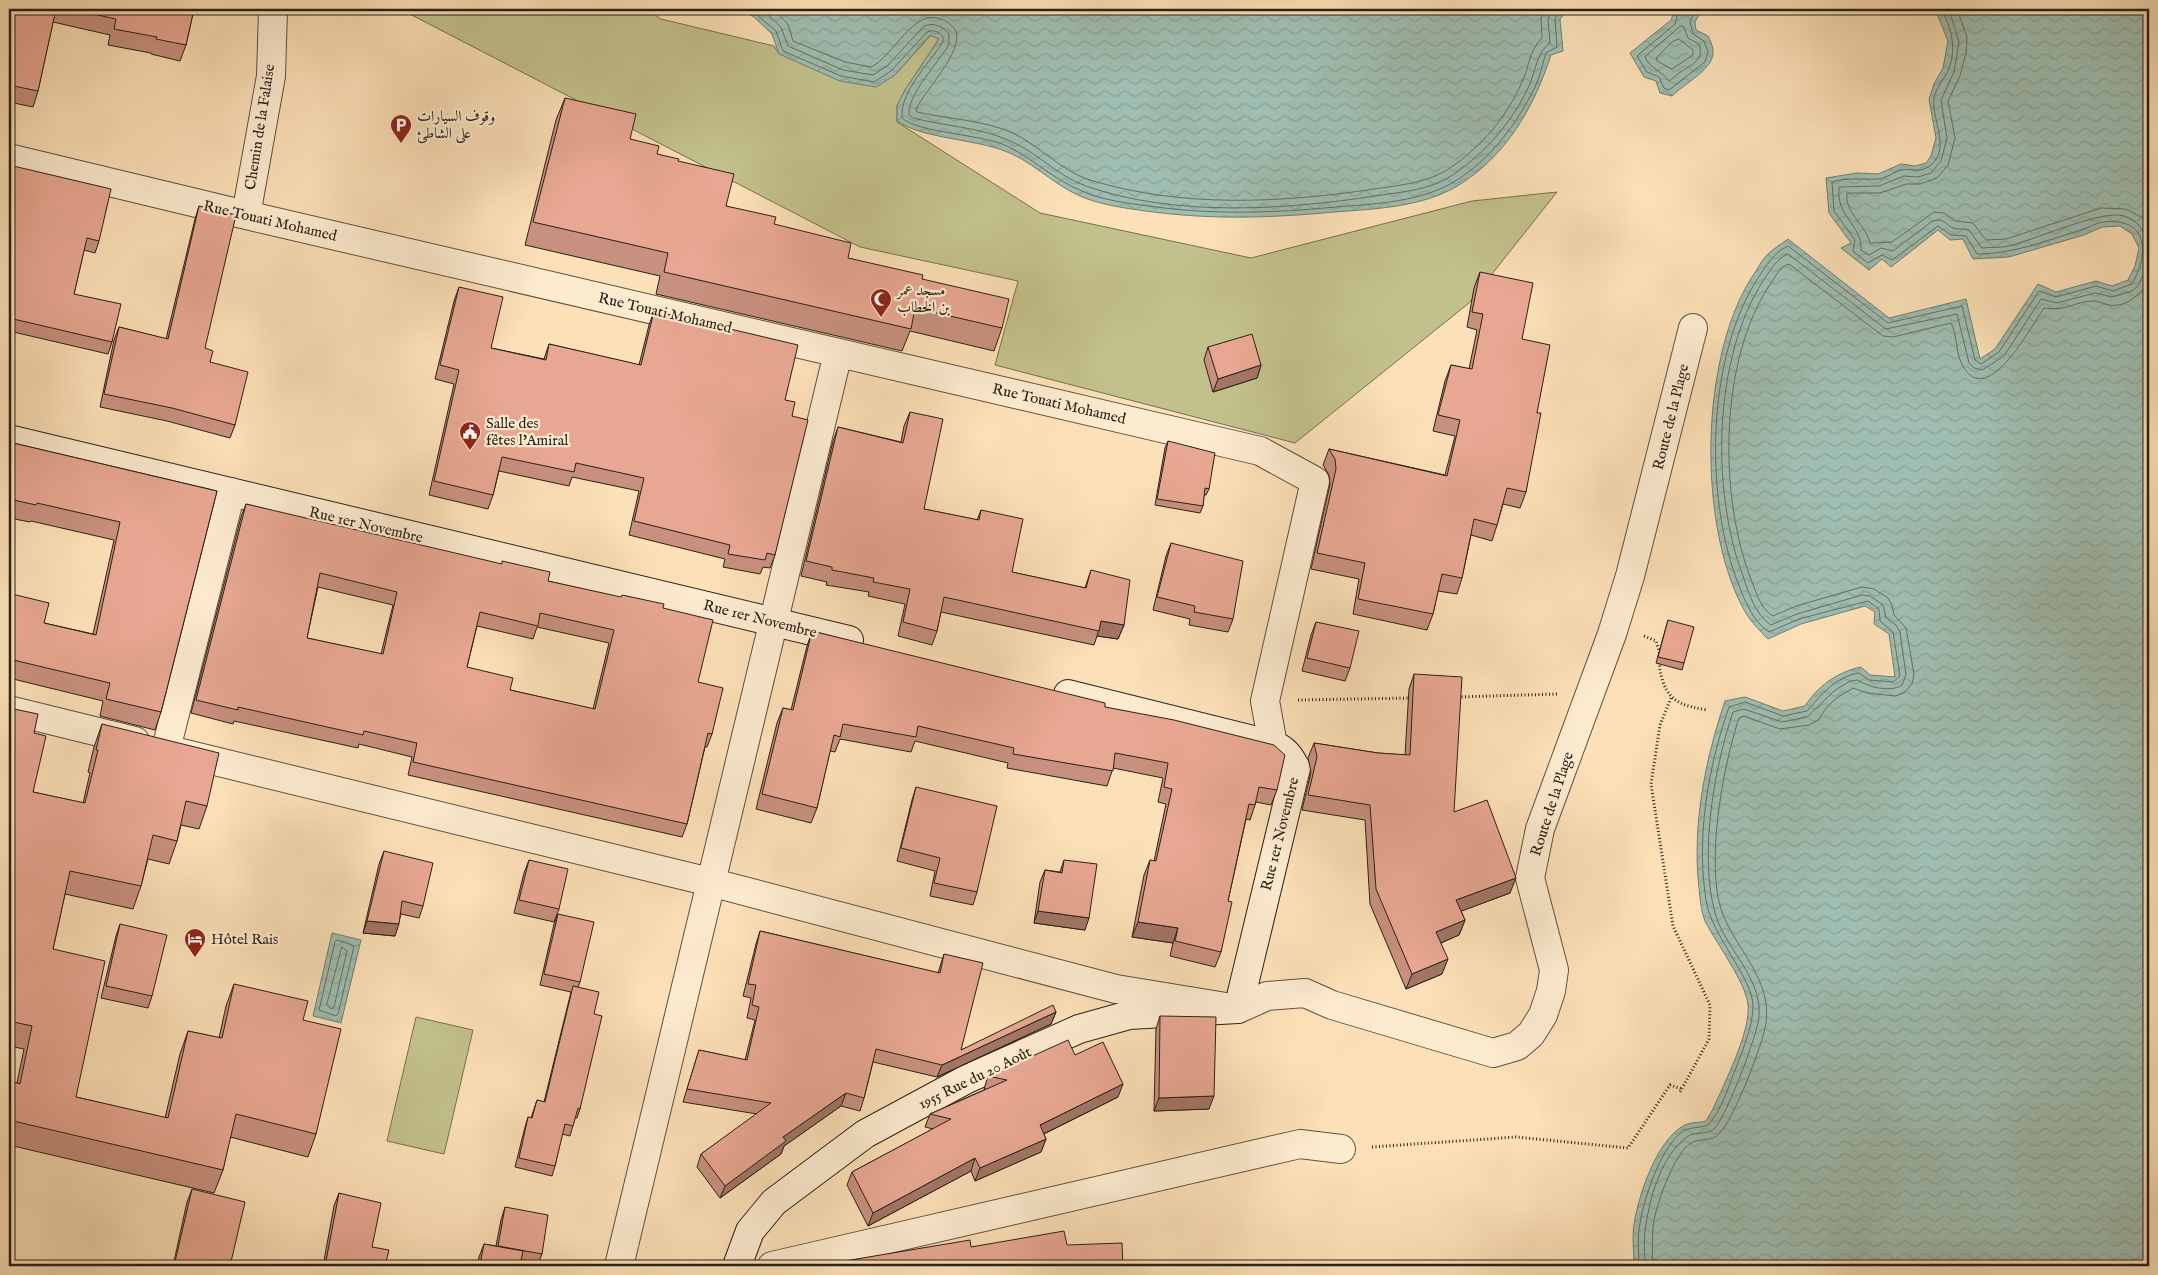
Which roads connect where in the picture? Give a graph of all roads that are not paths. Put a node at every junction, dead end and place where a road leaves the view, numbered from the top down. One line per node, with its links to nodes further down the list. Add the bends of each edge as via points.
1 (273, 9): 3 (street, Chemin de la Falaise, via 271,76)
2 (9, 158): 3 (street, Rue Touati Mohamed)
3 (246, 215): 5 (street, Rue Touati Mohamed)
4 (1693, 328): 15 (street, Route de la Plage, via 1630,576 1540,829 1530,878 1554,970 1543,1015 1531,1034 1517,1046 1494,1053 1305,994 1267,996)
5 (838, 353): 8 (street); 12 (street, Rue Touati Mohamed, via 1260,451 1315,481 1265,701)
6 (9, 439): 7 (street, Rue 1er Novembre)
7 (231, 492): 8 (street, Rue 1er Novembre); 13 (street)
8 (774, 622): 9 (street, Rue 1er Novembre); 14 (street)
9 (870, 646)
10 (1043, 688): 12 (street, Rue 1er Novembre)
11 (9, 710): 13 (street)
12 (1273, 745): 15 (street, Rue 1er Novembre, via 1286,752 1296,768)
13 (166, 749): 14 (street)
14 (710, 882): 15 (street, via 1116,989); 17 (street)
15 (1238, 1009): 18 (street, 1955 Rue du 20 Août, via 1129,1015 1079,1029 967,1079 866,1134 774,1202 750,1231)
16 (1340, 1149): 19 (street, via 1300,1144)
17 (619, 1266)
18 (738, 1266)
19 (772, 1266)

